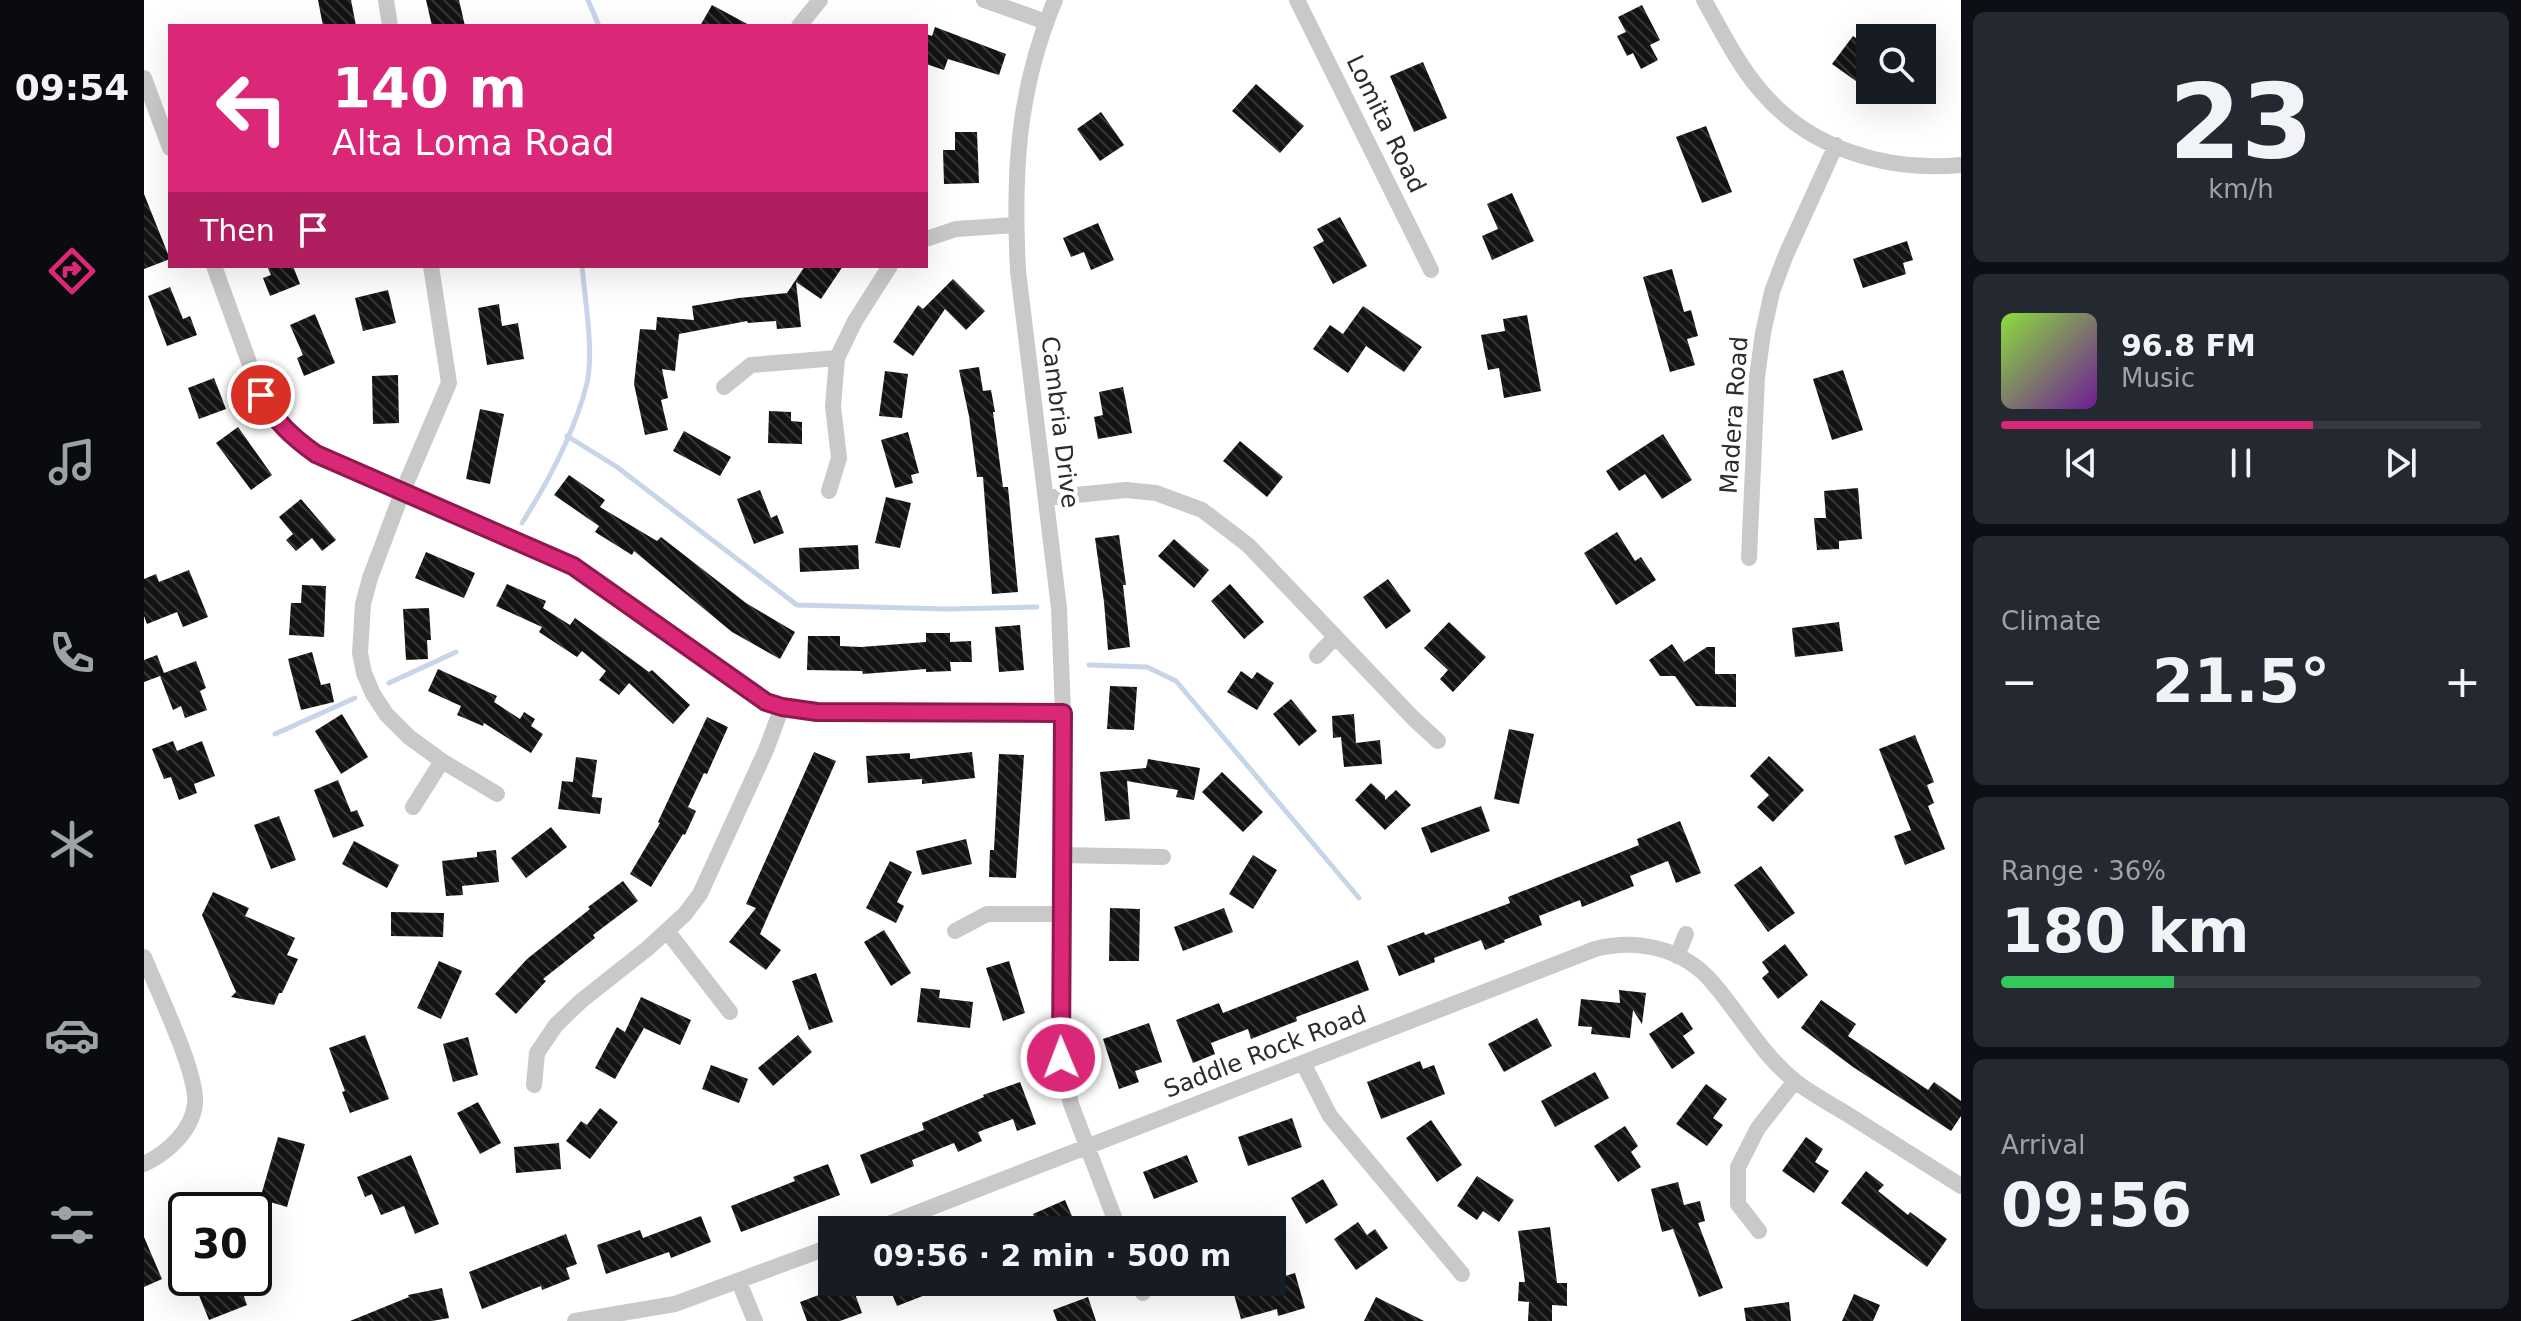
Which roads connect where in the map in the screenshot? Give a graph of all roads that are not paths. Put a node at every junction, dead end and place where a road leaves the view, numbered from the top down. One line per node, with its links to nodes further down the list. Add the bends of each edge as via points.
1 (386, 0): 8 (street)
2 (820, 0): 9 (street)
3 (984, 0): 7 (street)
4 (1055, 0): 7 (street, Cambria Drive)
5 (1297, 0): 19 (street, Lomita Road)
6 (1704, 0): 12 (street, via 1762,92 1795,123)
7 (1046, 22): 14 (street, Cambria Drive, via 1021,121)
8 (390, 24)
9 (801, 24)
10 (144, 78): 11 (street)
11 (168, 143)
12 (1836, 145): 13 (street, via 1862,157 1910,167); 25 (street, Madera Road, via 1785,257 1763,333)
13 (1961, 165)
14 (1015, 225): 15 (street, via 956,229); 24 (street, Cambria Drive)
15 (928, 238)
16 (215, 268): 23 (street, via 261,395 283,428 316,454)
17 (431, 268): 23 (street, via 449,383)
18 (889, 268): 20 (street)
19 (1431, 270)
20 (837, 358): 21 (street, via 751,365); 22 (street, via 833,406 839,458)
21 (724, 387)
22 (829, 491)
23 (402, 493): 28 (street, via 573,566 748,692); 31 (street, via 363,604 360,653 364,673 386,714)
24 (1046, 498): 26 (street, via 1126,490 1156,493 1202,510 1248,545); 29 (street, Cambria Drive, via 1059,608)
25 (1749, 558)
26 (1335, 637): 27 (street); 30 (street)
27 (1317, 656)
28 (782, 707): 29 (street, via 817,712); 37 (street, via 711,874)
29 (1063, 713): 34 (street, Cambria Drive)
30 (1438, 741)
31 (442, 761): 32 (street); 33 (street)
32 (497, 794)
33 (413, 807)
34 (1061, 855): 35 (street); 36 (street, Cambria Drive)
35 (1163, 857)
36 (1061, 914): 38 (street, via 987,914); 46 (street, Cambria Drive, via 1061,1058)
37 (667, 931): 42 (street); 45 (street, via 556,1025 537,1053)
38 (955, 931)
39 (1686, 934): 40 (street)
40 (1677, 956): 43 (street, Saddle Rock Road, via 1645,945 1614,944); 44 (street, Saddle Rock Road, via 1711,980 1756,1043)
41 (144, 957): 47 (street, via 190,1073 195,1102 190,1122 168,1149)
42 (730, 1012)
43 (1303, 1063): 46 (street, Saddle Rock Road); 53 (street, via 1330,1116)
44 (1795, 1081): 48 (street, Saddle Rock Road); 51 (street, via 1758,1128 1738,1167 1738,1204)
45 (534, 1085)
46 (1087, 1148): 49 (street, Saddle Rock Road); 50 (street, Cambria Drive)
47 (144, 1164)
48 (1961, 1186)
49 (910, 1216)
50 (1114, 1216)
51 (1759, 1231)
52 (818, 1251): 54 (street)
53 (1462, 1274)
54 (739, 1282): 55 (street, via 675,1304); 56 (street)
55 (575, 1321)
56 (755, 1321)

